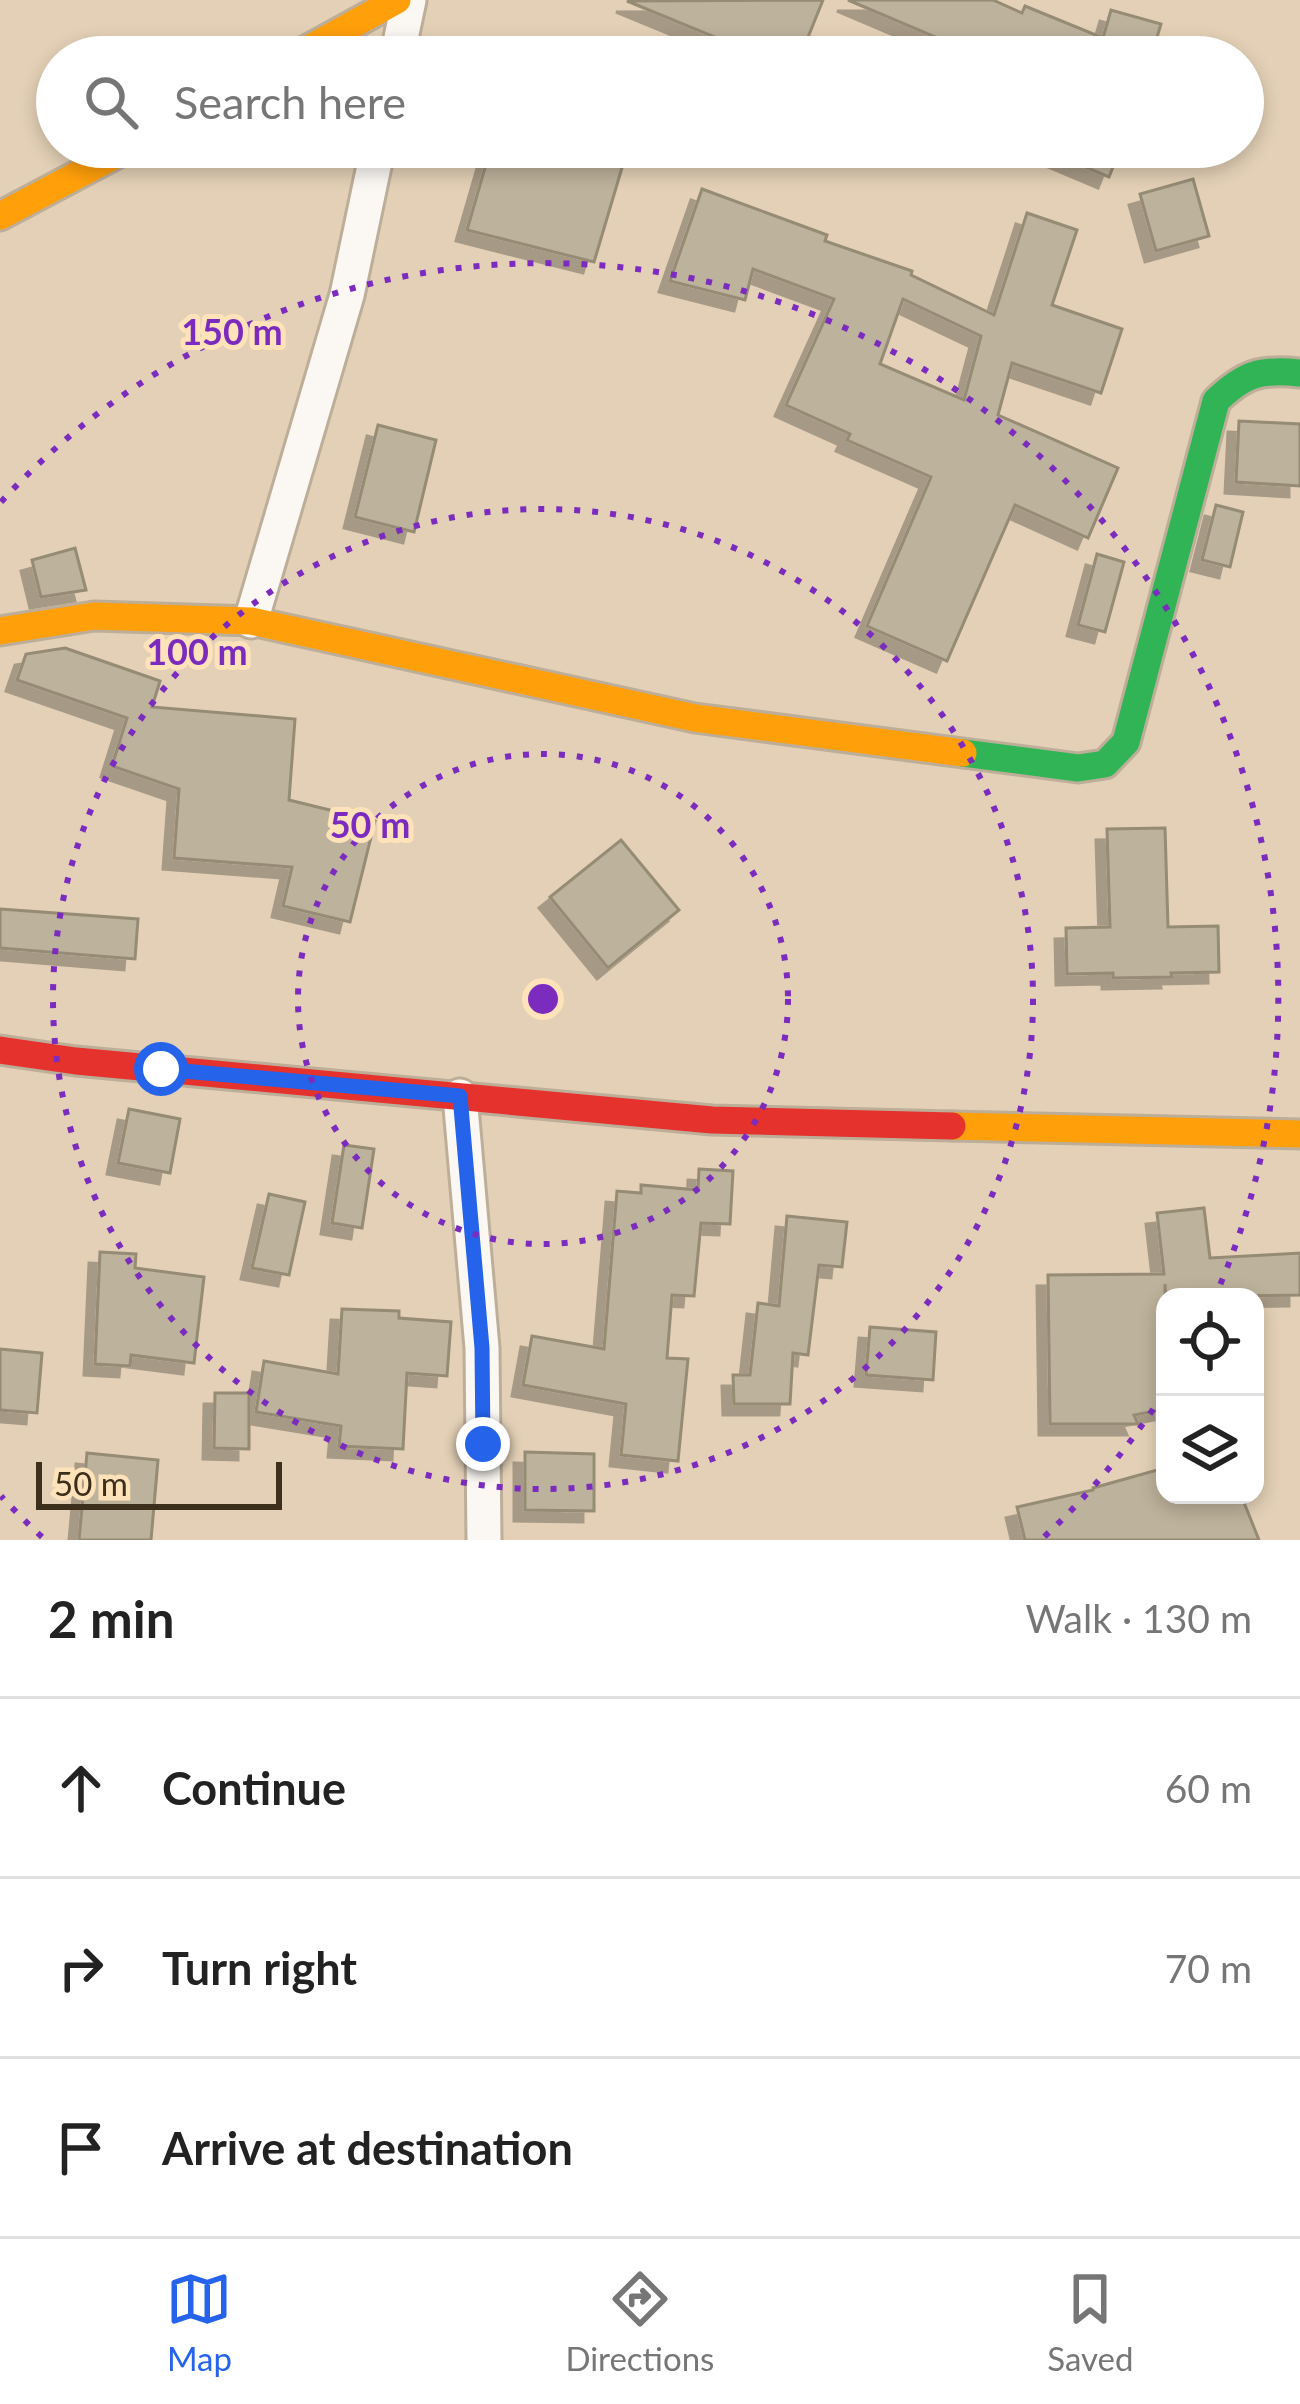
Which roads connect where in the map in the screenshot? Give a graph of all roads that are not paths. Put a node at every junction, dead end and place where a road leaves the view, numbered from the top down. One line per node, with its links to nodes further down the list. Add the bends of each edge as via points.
1 (398, 0): 3 (street)
2 (409, 0): 4 (street)
3 (332, 36)
4 (401, 36)
5 (90, 168): 7 (street)
6 (374, 168): 9 (street, via 347,295)
7 (0, 216)
8 (1300, 373): 9 (street, via 1262,368 1216,401 1126,742 1105,764 1078,768 695,718)
9 (251, 621): 10 (street, via 94,616)
10 (0, 631)
11 (0, 1050): 12 (street)
12 (460, 1096): 13 (street, via 712,1120); 14 (street, via 482,1348)
13 (1300, 1134)
14 (484, 1540)

